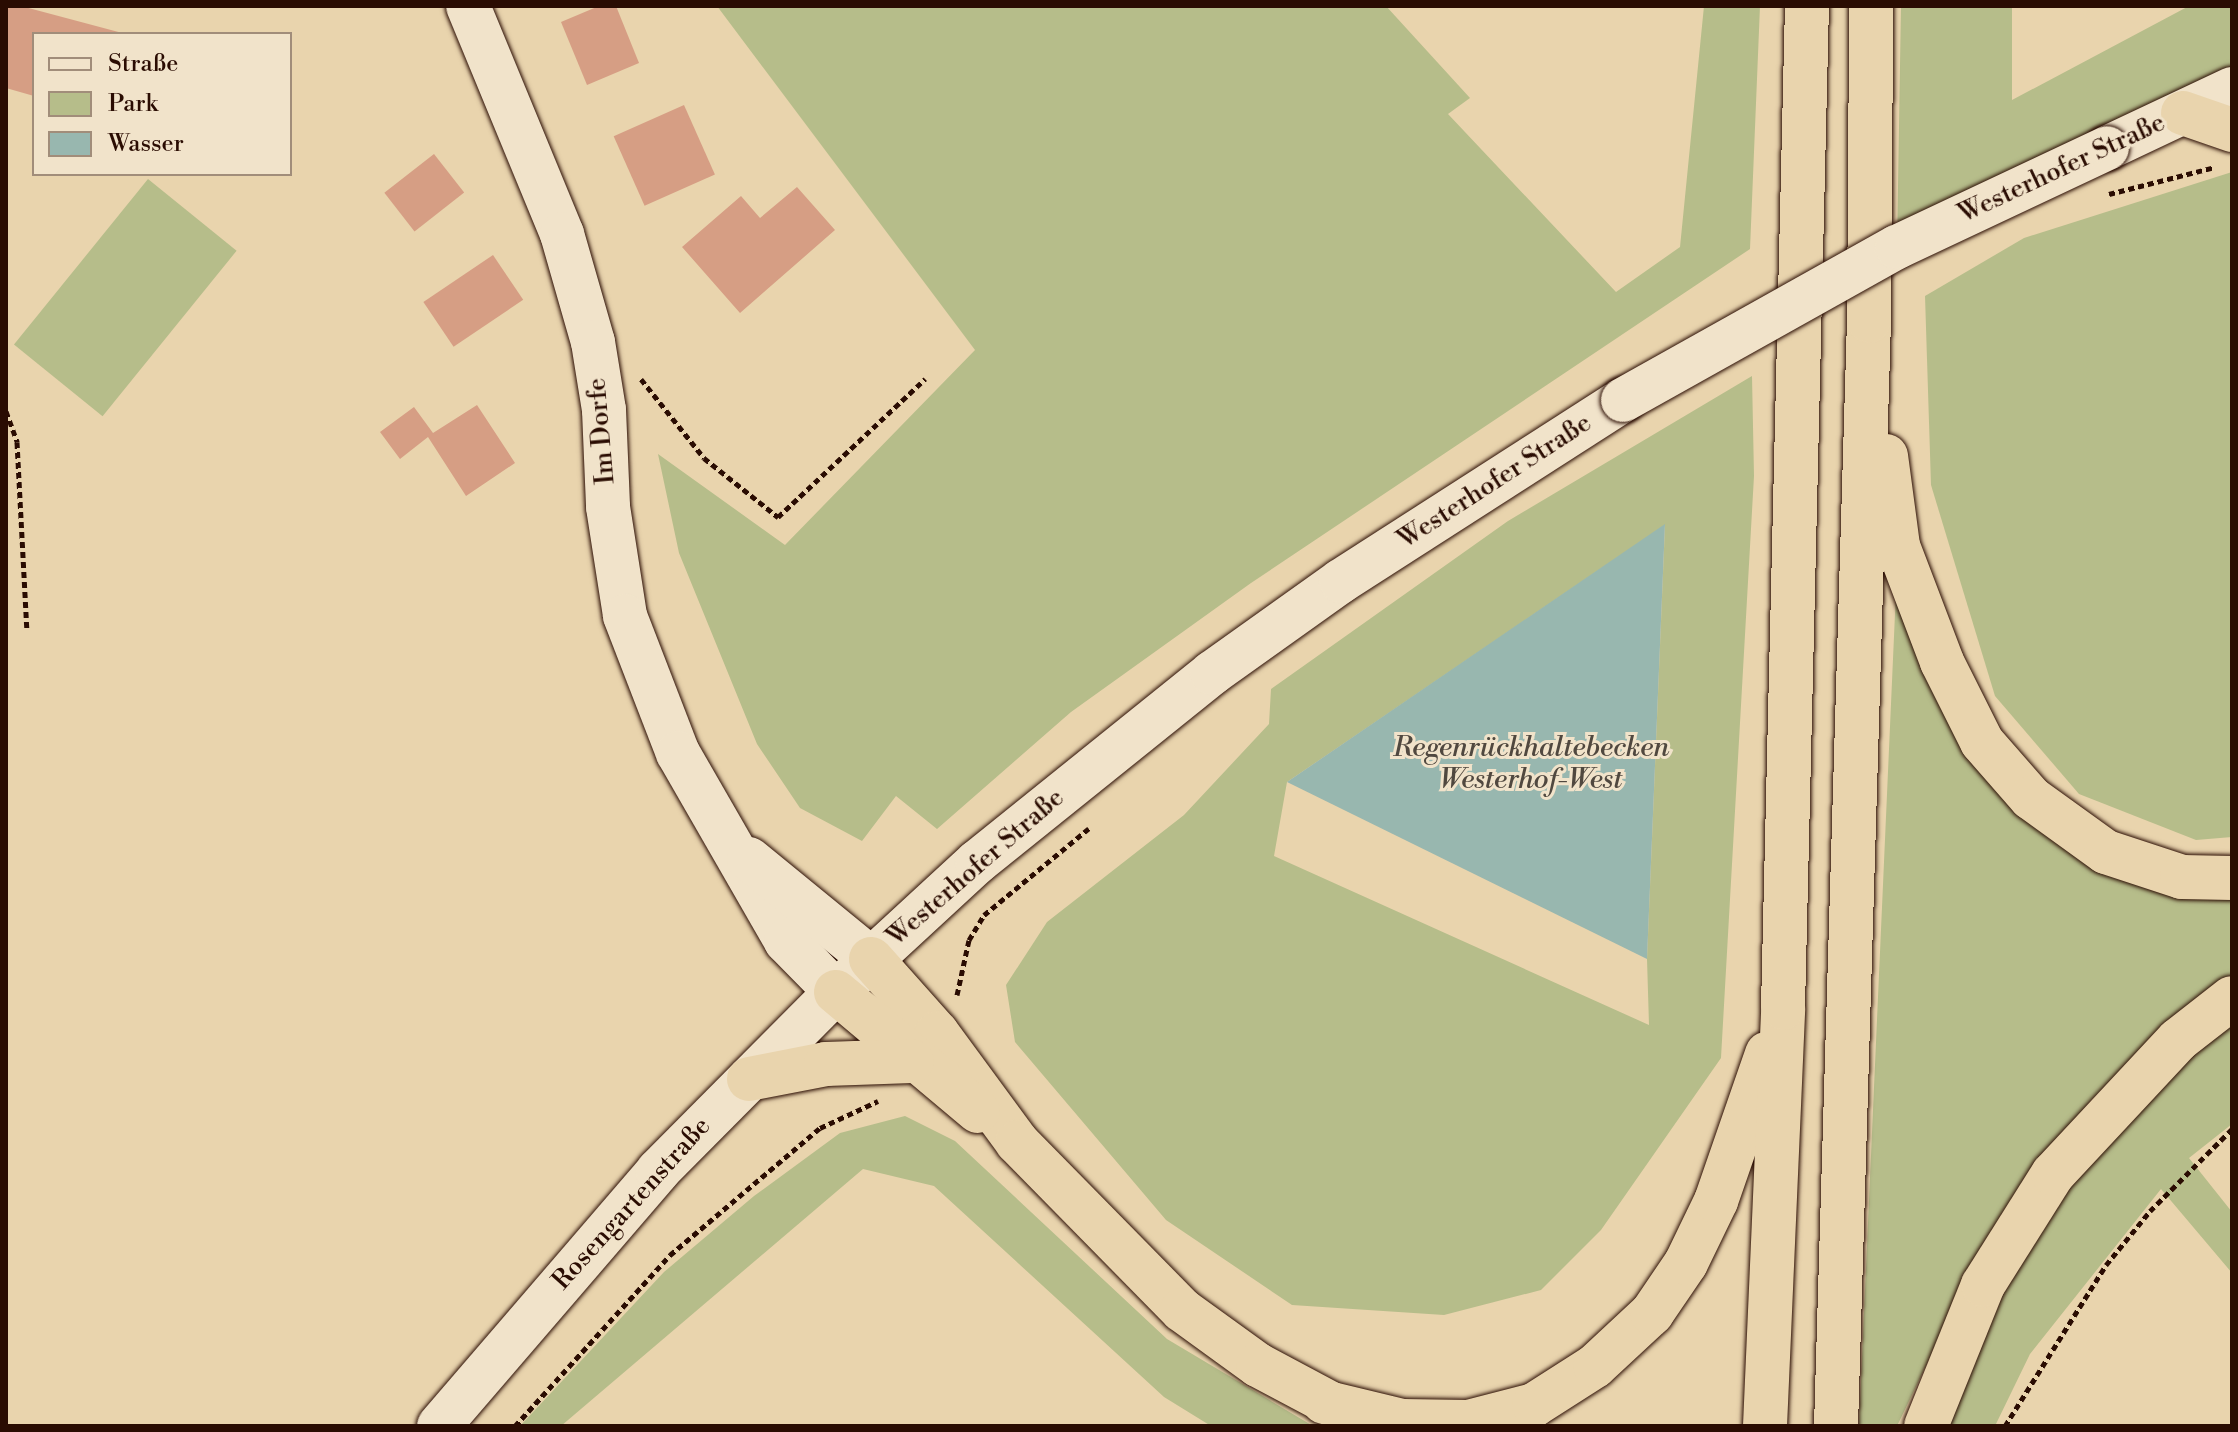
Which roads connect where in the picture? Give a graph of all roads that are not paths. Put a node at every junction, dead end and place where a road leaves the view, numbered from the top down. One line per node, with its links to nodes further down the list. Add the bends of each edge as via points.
1 (468, 6): 8 (main road, Im Dorfe, via 562,234 593,342 604,410 608,507 625,616 678,753)
2 (1807, 6): 13 (highway)
3 (1871, 6): 7 (highway)
4 (2232, 89): 5 (main road, Westerhofer Straße)
5 (2183, 113): 6 (highway); 10 (main road, Westerhofer Straße, bridge, via 1897,247 1623,400 1341,581 1212,673 977,862)
6 (2225, 148)
7 (1869, 321): 9 (highway, via 1898,546 1942,662 1982,742 2031,798 2106,852 2182,877); 21 (highway)
8 (738, 850): 10 (main road, Im Dorfe); 11 (main road, Im Dorfe, via 786,941)
9 (2232, 878)
10 (871, 959): 11 (main road, Westerhofer Straße); 16 (highway, via 937,1033)
11 (836, 992): 14 (highway); 15 (main road, Rosengartenstraße)
12 (2232, 998): 22 (highway, via 2178,1040 2053,1174 1983,1285)
13 (1783, 1008): 17 (highway, via 1716,1201 1686,1263 1652,1313 1595,1366 1534,1405 1468,1422 1402,1421); 20 (highway)
14 (912, 1061): 15 (highway, via 826,1064); 16 (highway)
15 (749, 1079): 18 (main road, Rosengartenstraße, via 658,1171)
16 (1017, 1142): 17 (highway, via 1182,1310 1258,1365)
17 (1324, 1402): 19 (highway)
18 (439, 1426)
19 (1373, 1426)
20 (1765, 1426)
21 (1836, 1426)
22 (1926, 1426)

